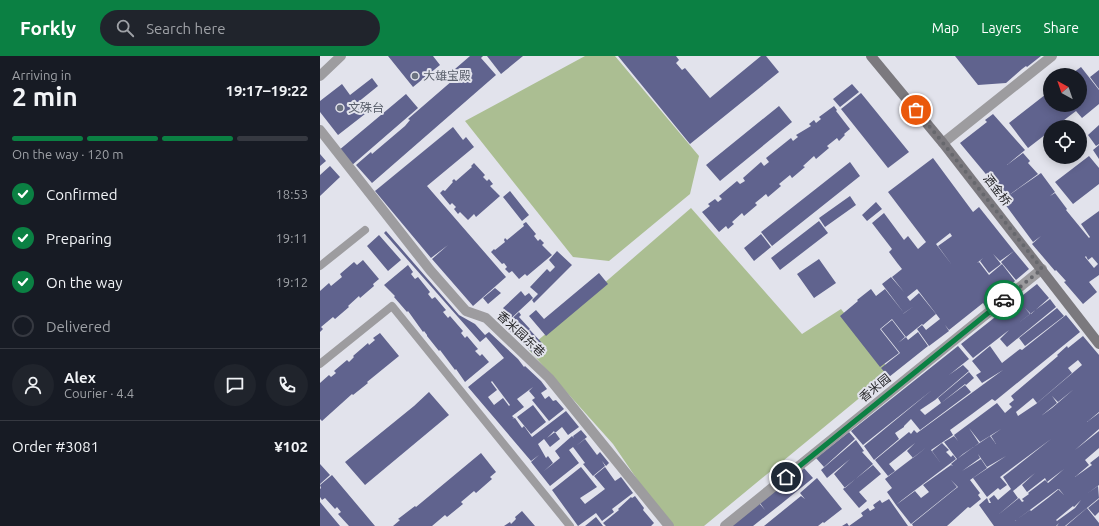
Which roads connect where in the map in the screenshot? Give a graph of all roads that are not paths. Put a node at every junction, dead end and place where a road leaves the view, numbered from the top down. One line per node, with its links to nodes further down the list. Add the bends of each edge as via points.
1 (341, 56): 4 (street)
2 (870, 56): 6 (street, 洒金桥)
3 (1052, 56): 6 (street)
4 (320, 76)
5 (320, 130): 13 (street, 香米园东巷, via 430,270 466,311 486,318 549,378)
6 (943, 143): 9 (street, 洒金桥)
7 (365, 230): 8 (lane)
8 (320, 266)
9 (1042, 269): 10 (street, 洒金桥); 14 (street, 香米园)
10 (1099, 344)
11 (320, 364): 12 (lane, via 392,306)
12 (570, 526)
13 (668, 526)
14 (725, 526)

